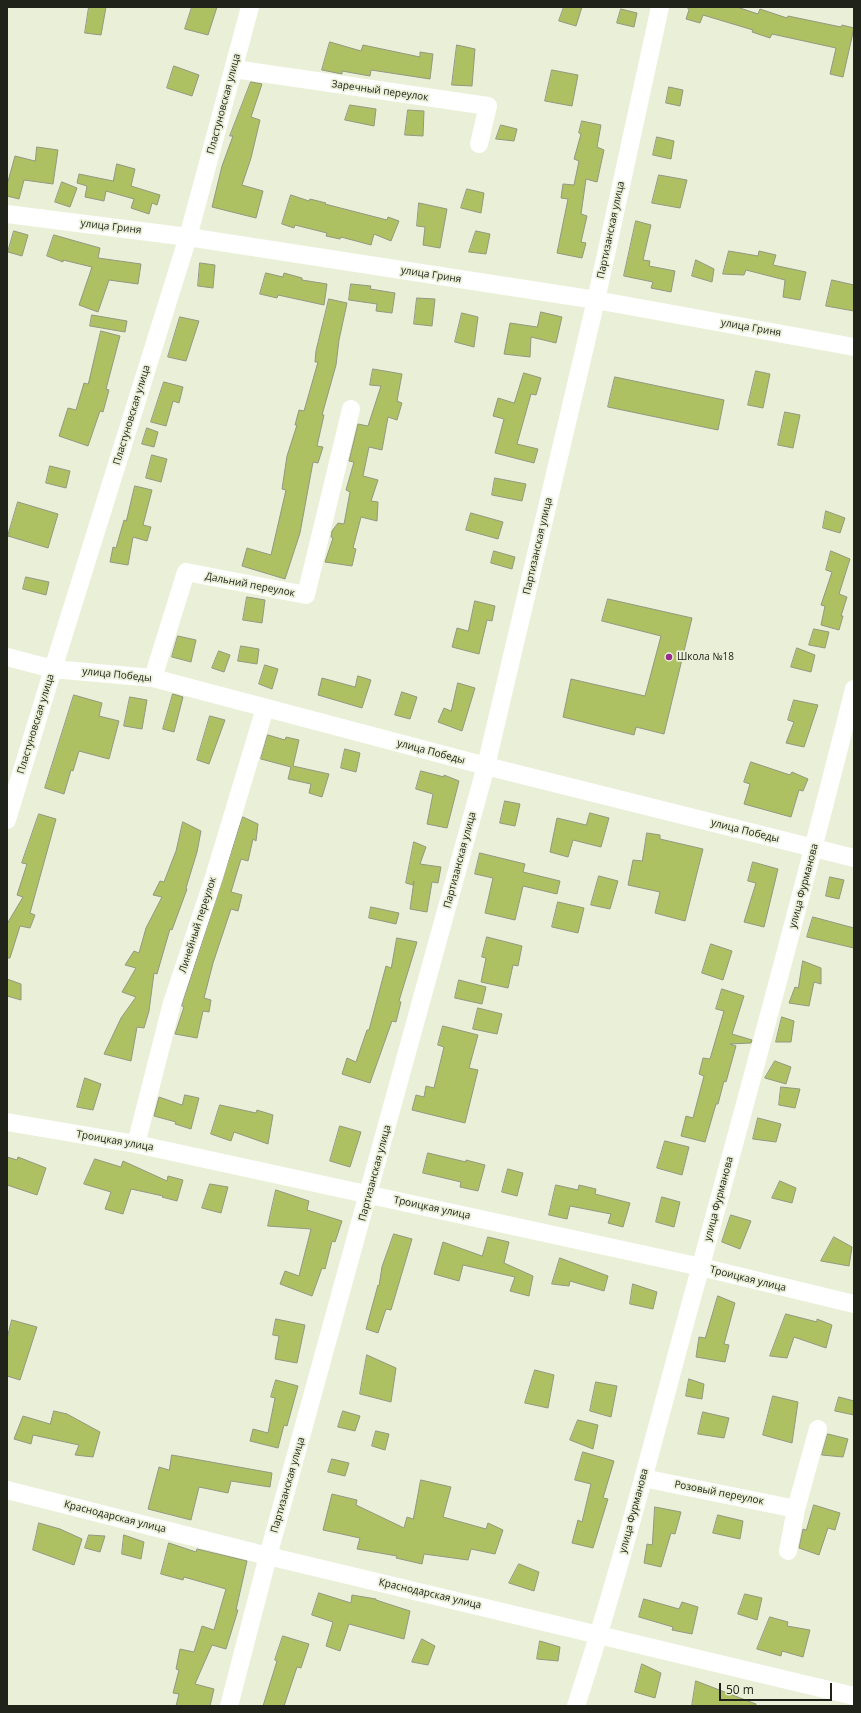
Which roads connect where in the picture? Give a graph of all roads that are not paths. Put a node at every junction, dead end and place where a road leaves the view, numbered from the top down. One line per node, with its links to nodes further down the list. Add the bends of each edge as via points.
1 (250, 7): 3 (street, Пластуновская улица)
2 (660, 7): 7 (street, Партизанская улица)
3 (234, 69): 4 (street, Заречный переулок, via 488,106); 6 (street, Пластуновская улица)
4 (479, 144)
5 (7, 214): 6 (street, улица Гриня)
6 (188, 237): 7 (street, улица Гриня); 11 (street, Пластуновская улица)
7 (596, 300): 8 (street, улица Гриня); 15 (street, Партизанская улица)
8 (854, 347)
9 (351, 409): 12 (street, Дальний переулок, via 306,595 186,572)
10 (7, 657): 11 (street, улица Победы)
11 (53, 669): 12 (street, улица Победы); 16 (street, Пластуновская улица)
12 (153, 678): 14 (street, улица Победы)
13 (854, 689): 17 (street, улица Фурманова)
14 (265, 708): 15 (street, улица Победы); 20 (street, Линейный переулок, via 214,877 172,1003)
15 (486, 766): 17 (street, улица Победы); 21 (street, Партизанская улица)
16 (7, 820)
17 (814, 848): 18 (street, улица Победы); 22 (street, улица Фурманова)
18 (854, 858)
19 (7, 1122): 20 (street, Троицкая улица)
20 (136, 1144): 21 (street, Троицкая улица)
21 (369, 1194): 22 (street, Троицкая улица); 29 (street, Партизанская улица)
22 (701, 1267): 23 (street, Троицкая улица); 25 (street, улица Фурманова)
23 (854, 1304)
24 (818, 1429): 27 (street)
25 (643, 1478): 27 (street, Розовый переулок); 30 (street, улица Фурманова)
26 (7, 1490): 29 (street, Краснодарская улица)
27 (796, 1508): 28 (street)
28 (788, 1551)
29 (268, 1556): 30 (street, Краснодарская улица); 32 (street, Партизанская улица)
30 (600, 1634): 31 (street, Краснодарская улица); 33 (street, улица Фурманова)
31 (854, 1696)
32 (229, 1706)
33 (576, 1706)

